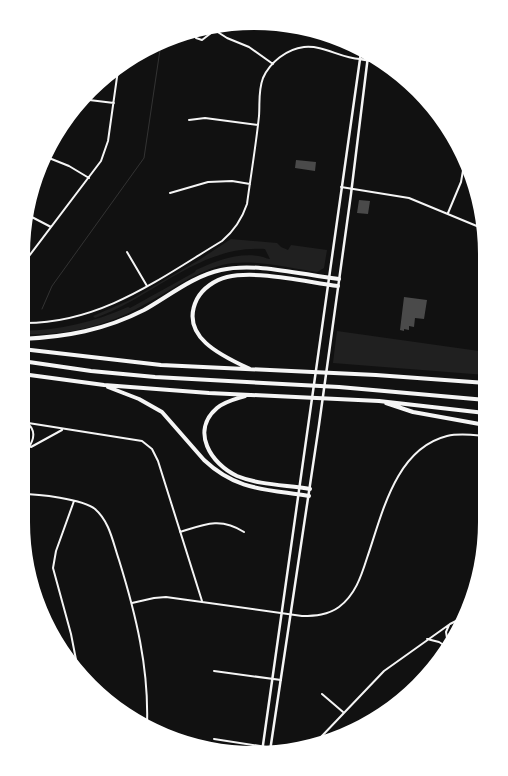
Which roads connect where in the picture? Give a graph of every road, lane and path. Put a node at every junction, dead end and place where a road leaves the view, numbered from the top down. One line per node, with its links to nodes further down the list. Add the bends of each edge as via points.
1 (220, 33): 7 (street)
2 (208, 35): 3 (street, via 202,40)
3 (196, 38)
4 (360, 59): 5 (main road); 7 (street, via 322,48 304,47 286,53); 17 (main road)
5 (366, 60)
6 (367, 60): 18 (main road)
7 (273, 64): 12 (street, via 260,85)
8 (117, 77): 10 (street)
9 (92, 100): 10 (street)
10 (114, 103): 15 (street, via 106,150)
11 (190, 120): 12 (street, via 205,118)
12 (258, 125): 16 (street)
13 (51, 159): 15 (street)
14 (463, 173): 20 (street)
15 (89, 178): 23 (street)
16 (250, 184): 19 (street, via 208,182); 29 (street, via 244,214 230,234)
17 (341, 187): 18 (street); 26 (main road)
18 (352, 188): 20 (street, via 409,198); 27 (main road)
19 (170, 193)
20 (448, 214): 22 (street)
21 (33, 218): 23 (street)
22 (476, 226)
23 (50, 227): 25 (street)
24 (127, 252): 29 (street)
25 (30, 254)
26 (329, 278): 27 (highway); 28 (main road); 32 (highway, via 250,268 220,270 194,280 110,325 72,335)
27 (339, 279): 30 (main road)
28 (328, 285): 30 (highway); 35 (highway, via 259,275 238,276 219,280 202,291 193,314 200,336 222,356); 49 (main road)
29 (147, 286): 31 (street, via 116,304 94,312)
30 (338, 286): 50 (main road)
31 (30, 322)
32 (30, 338)
33 (30, 350): 35 (highway, via 125,362)
34 (30, 362): 40 (highway, via 155,377)
35 (252, 370): 37 (highway, via 376,374)
36 (30, 375): 38 (highway)
37 (478, 382)
38 (104, 385): 39 (highway); 52 (highway, via 162,412 211,467 233,481 247,487)
39 (249, 395): 41 (highway); 49 (highway, via 226,402 213,413 205,433 208,450 222,466 239,476)
40 (478, 399)
41 (379, 401): 42 (highway); 44 (highway, via 413,412)
42 (478, 412)
43 (30, 424): 46 (street)
44 (478, 424)
45 (30, 426): 48 (street, via 34,433)
46 (62, 430): 48 (street); 55 (street, via 142,441 148,445 158,461)
47 (478, 436): 60 (street, via 453,435 423,448 405,466 396,482 352,594 339,607 323,614)
48 (30, 448)
49 (300, 487): 50 (highway); 52 (main road)
50 (310, 488): 53 (main road)
51 (30, 494): 54 (street)
52 (299, 494): 53 (highway); 59 (main road)
53 (308, 496): 60 (main road)
54 (74, 501): 58 (street, via 92,507 107,524); 66 (street, via 53,568)
55 (180, 532): 56 (street, via 215,523 231,524); 57 (street)
56 (244, 532)
57 (202, 601): 58 (street, via 166,597); 59 (street)
58 (132, 603): 72 (street, via 144,657)
59 (282, 613): 60 (street); 68 (main road)
60 (292, 614): 69 (main road)
61 (455, 622): 62 (street)
62 (450, 624): 63 (street); 64 (street)
63 (446, 636)
64 (427, 639): 65 (street); 71 (street, via 384,671)
65 (442, 643)
66 (76, 657)
67 (214, 671): 68 (street)
68 (273, 679): 69 (street); 75 (main road)
69 (280, 680): 77 (main road)
70 (322, 694): 71 (street)
71 (344, 713): 73 (street)
72 (147, 719)
73 (323, 735)
74 (214, 738): 75 (street)
75 (263, 745): 76 (street)
76 (267, 746)
77 (271, 746)

